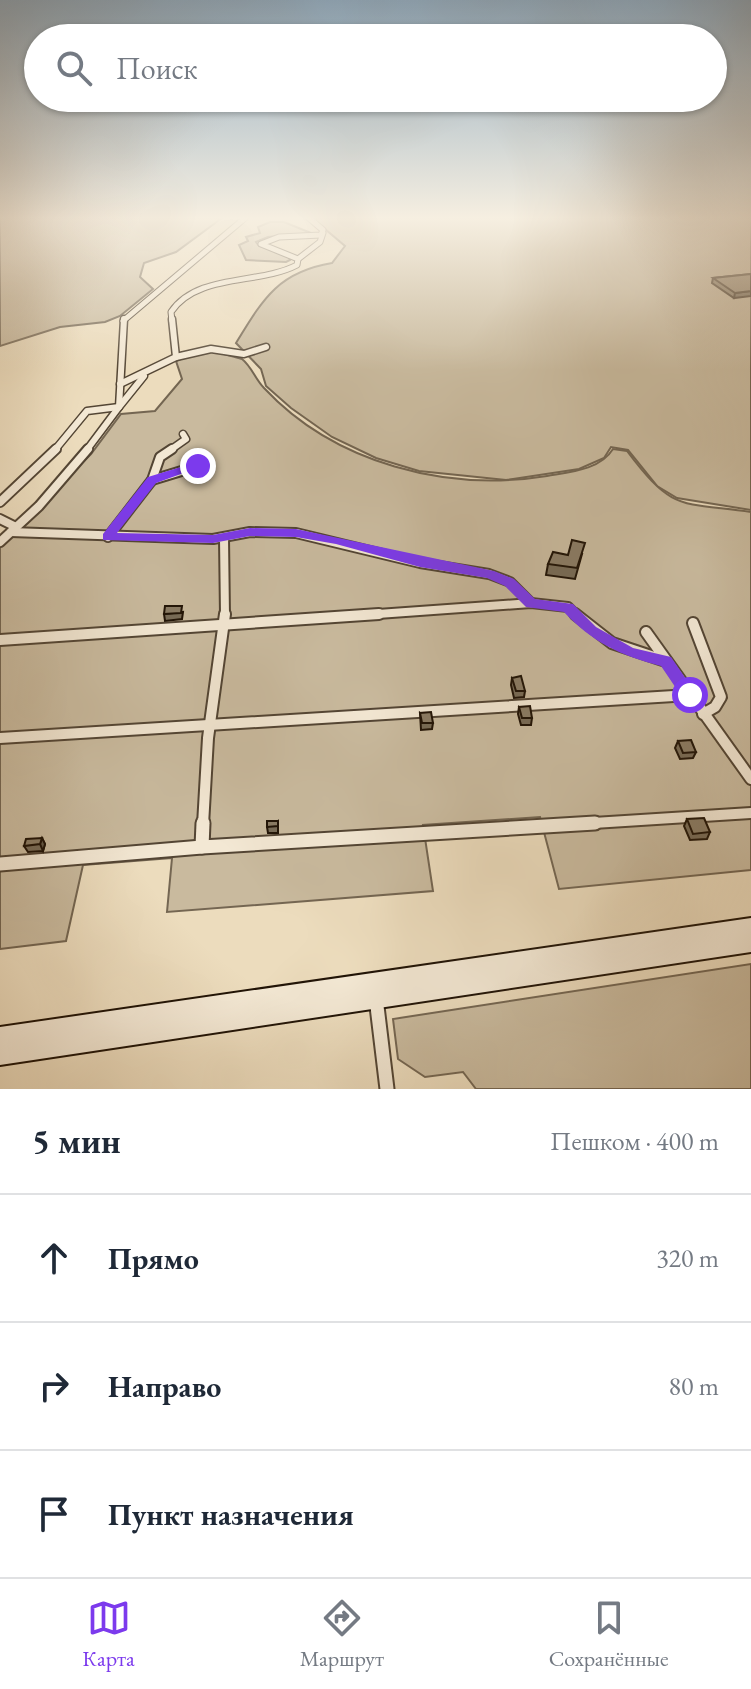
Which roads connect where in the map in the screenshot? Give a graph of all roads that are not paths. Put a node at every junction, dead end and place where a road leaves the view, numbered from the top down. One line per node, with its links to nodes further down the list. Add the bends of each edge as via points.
1 (184, 269): 6 (lane, via 123,320)
2 (292, 269): 4 (lane, via 212,285 177,303 171,312)
3 (266, 347): 4 (lane, via 244,354 211,349)
4 (176, 357): 5 (lane)
5 (146, 373): 6 (lane); 7 (lane)
6 (120, 384): 7 (lane)
7 (119, 407): 11 (lane, via 87,411 61,444); 13 (lane, via 104,434)
8 (183, 434): 10 (lane, via 182,444 160,457)
9 (198, 466): 10 (lane)
10 (152, 480): 14 (lane)
11 (0, 502)
12 (0, 519): 13 (lane)
13 (14, 530): 14 (lane); 16 (lane)
14 (108, 537): 15 (lane)
15 (224, 538): 17 (lane, via 272,531 336,540 420,563 489,574 510,582); 19 (lane)
16 (0, 542)
17 (531, 603): 19 (lane); 22 (lane, via 568,607 590,631 629,653)
18 (693, 623): 24 (lane, via 721,697)
19 (223, 626): 21 (lane); 25 (lane)
20 (646, 632): 22 (lane)
21 (0, 640)
22 (666, 661): 23 (lane)
23 (690, 695): 24 (lane); 25 (lane)
24 (703, 714): 27 (lane)
25 (210, 725): 26 (lane); 29 (lane)
26 (0, 738)
27 (751, 779)
28 (751, 813): 29 (lane)
29 (202, 847): 30 (lane)
30 (0, 864)
31 (751, 935): 32 (street)
32 (375, 990): 33 (street); 34 (lane)
33 (0, 1046)
34 (387, 1089)

